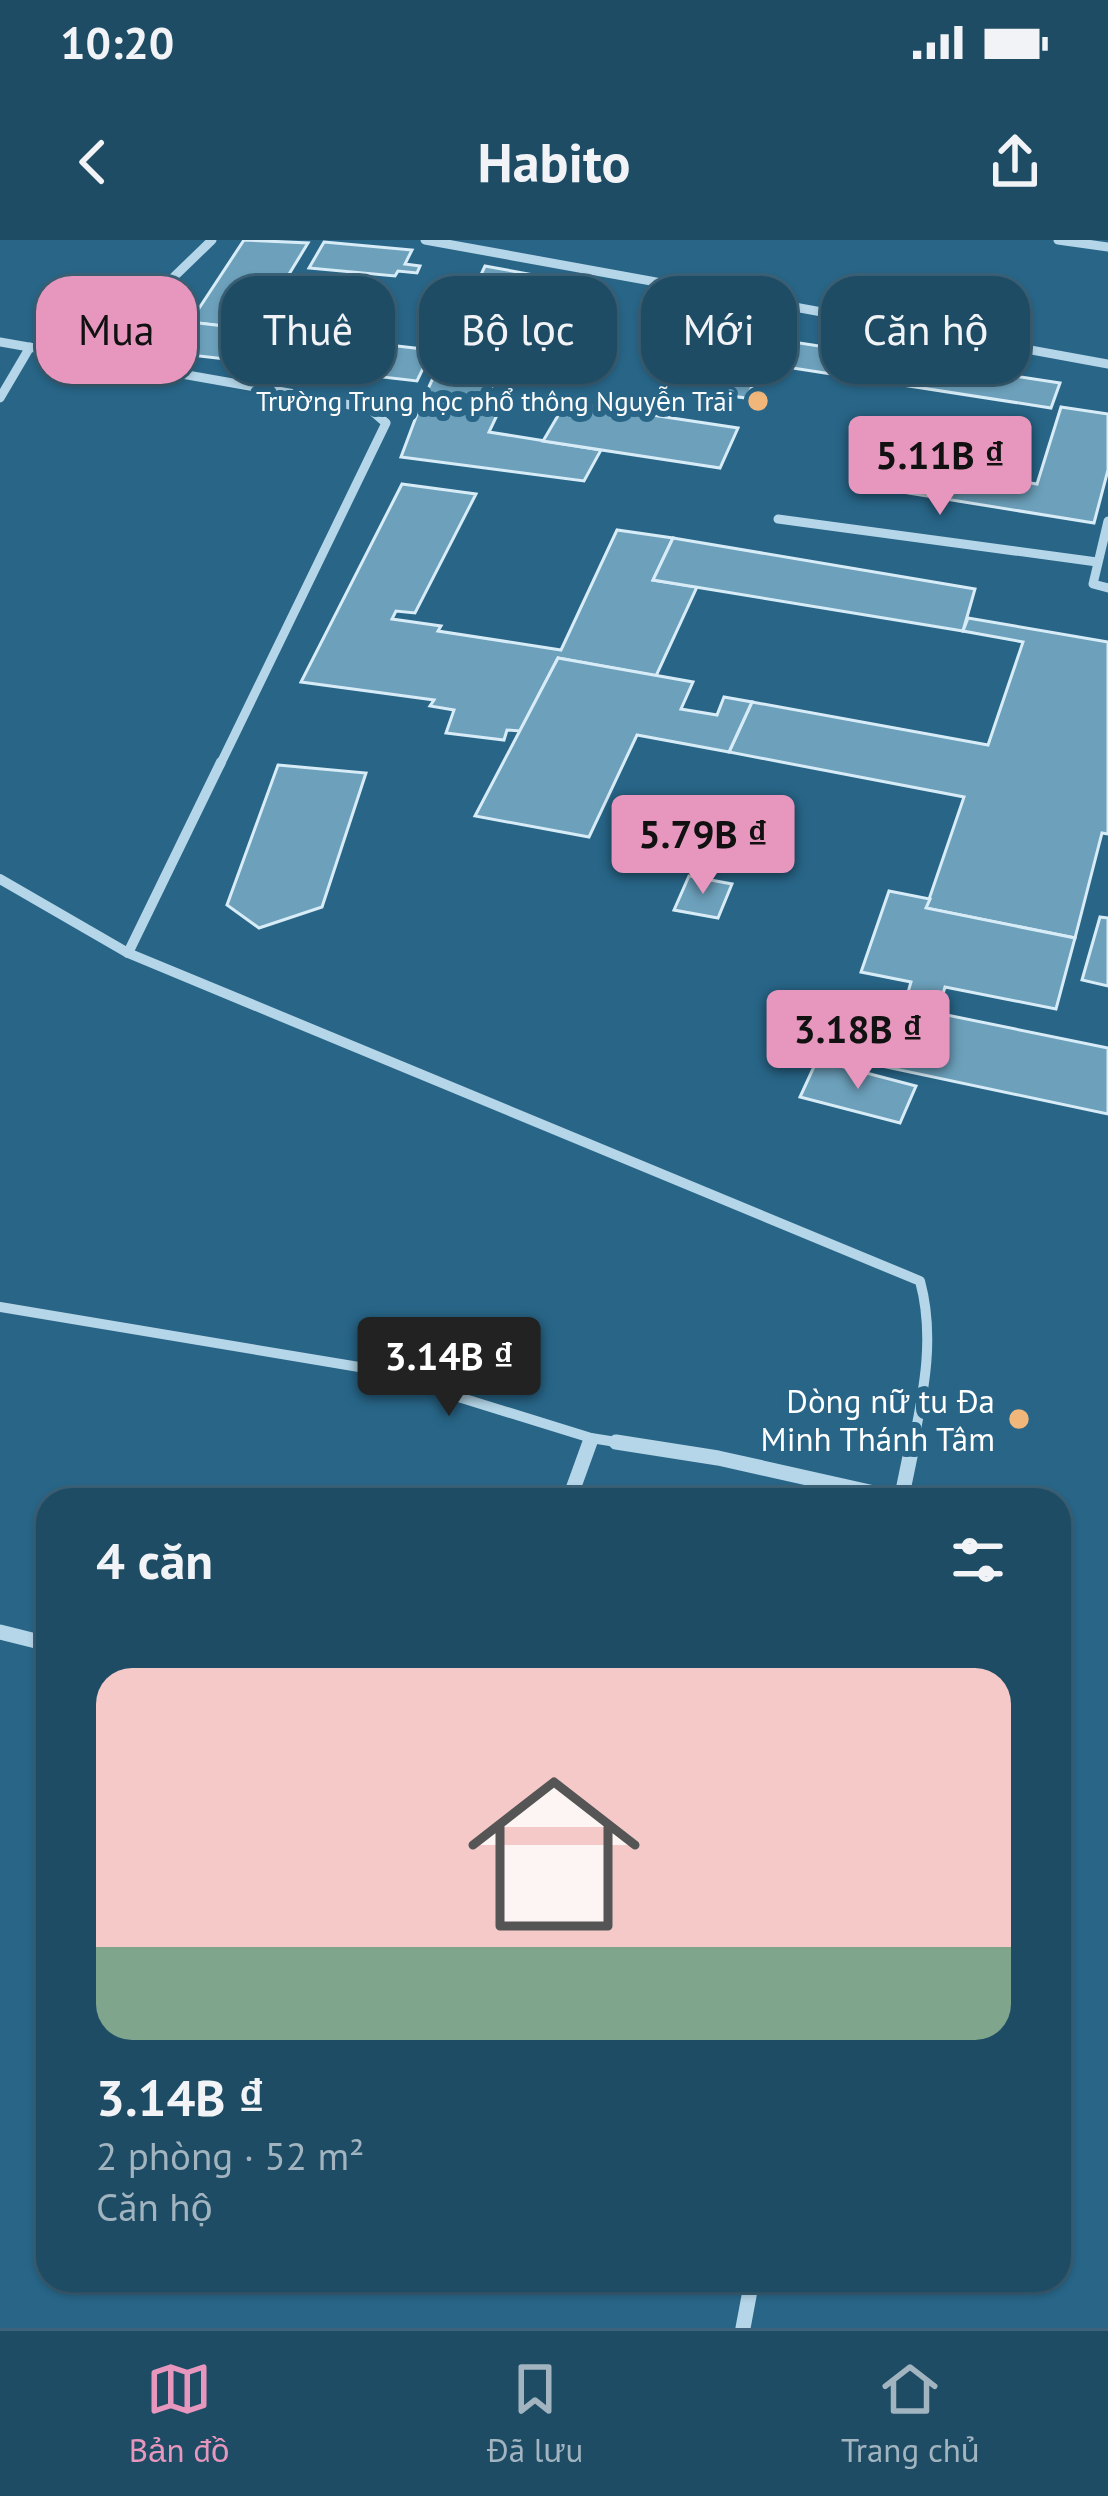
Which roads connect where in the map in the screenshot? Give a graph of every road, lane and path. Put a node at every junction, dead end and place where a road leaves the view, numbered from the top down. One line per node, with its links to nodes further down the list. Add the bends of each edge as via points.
1 (212, 240): 5 (street)
2 (425, 240): 9 (street)
3 (1058, 240): 4 (street)
4 (1108, 247)
5 (175, 276)
6 (0, 341): 7 (street)
7 (30, 347): 8 (street); 11 (street)
8 (36, 348)
9 (1108, 364)
10 (197, 377): 17 (street, via 371,410 386,422)
11 (0, 398)
12 (778, 519): 14 (street)
13 (1108, 521): 14 (street)
14 (1097, 562): 15 (street, via 1093,584)
15 (1108, 588)
16 (0, 879): 17 (street)
17 (128, 953): 22 (street, via 920,1281 930,1334)
18 (0, 1307): 19 (street, via 365,1368)
19 (591, 1438): 20 (street); 21 (street)
20 (573, 1488)
21 (852, 1488)
22 (903, 1488)
23 (0, 1631): 24 (street)
24 (36, 1641)
25 (750, 2292): 26 (street)
26 (743, 2328)

